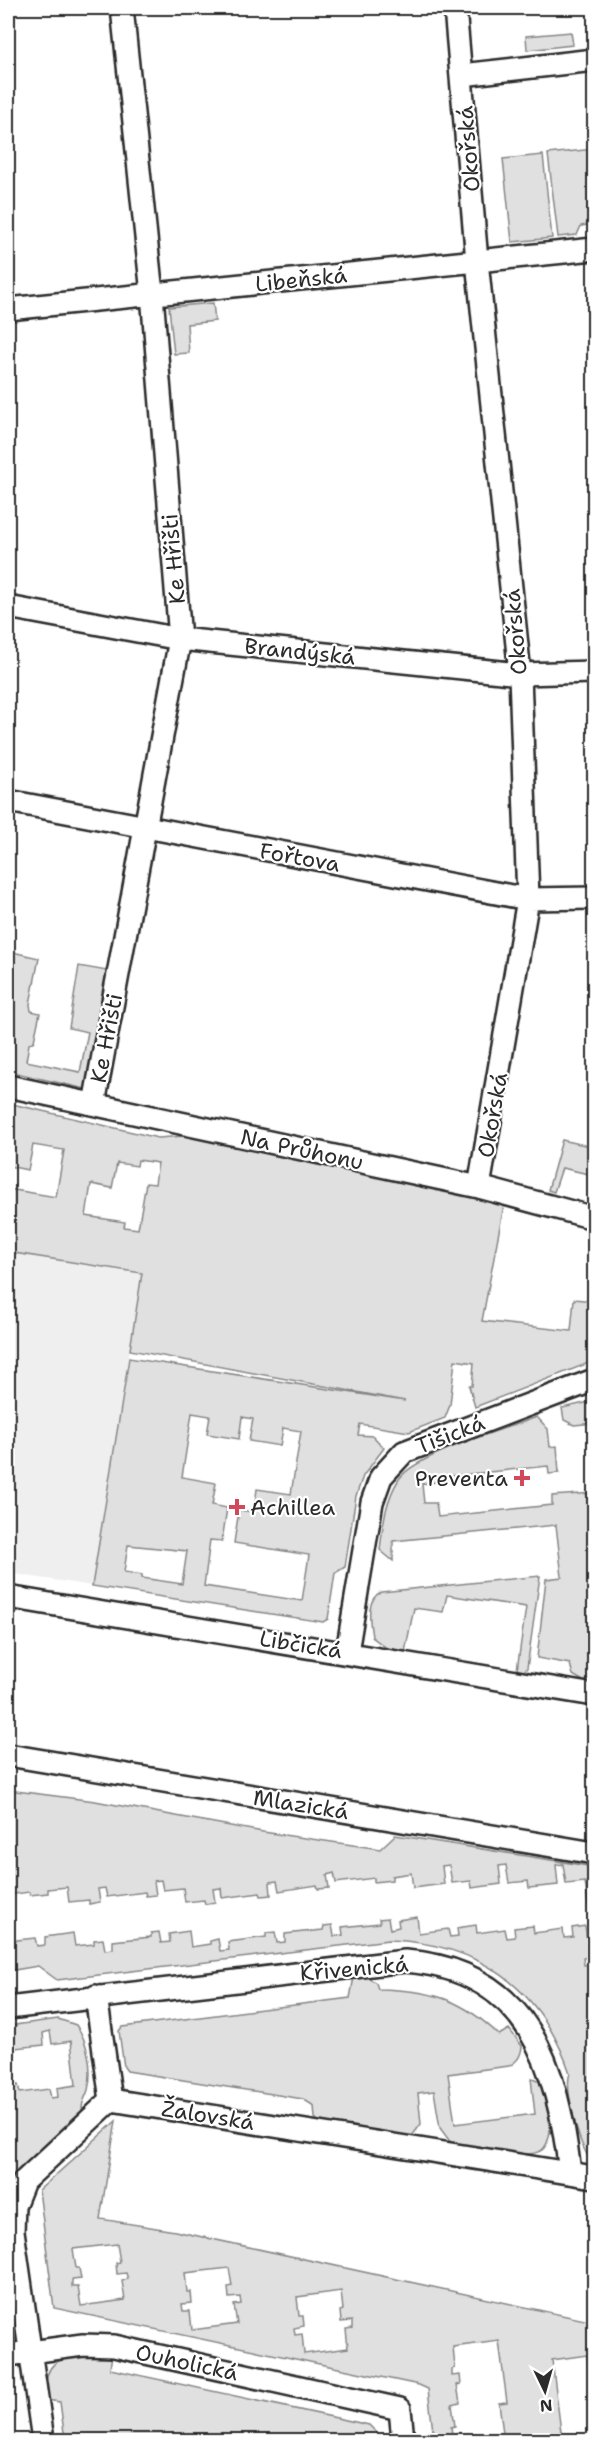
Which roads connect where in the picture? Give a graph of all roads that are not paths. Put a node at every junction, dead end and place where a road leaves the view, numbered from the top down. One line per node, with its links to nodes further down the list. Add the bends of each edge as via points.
1 (122, 8): 7 (street, Ke Hřišti)
2 (455, 8): 4 (street, Okořská)
3 (594, 60): 4 (street, Okořská)
4 (462, 75): 6 (street, Okořská)
5 (594, 249): 6 (street, Libeňská)
6 (477, 261): 7 (street, Libeňská); 12 (street, Okořská)
7 (152, 294): 8 (street, Libeňská); 10 (street, Ke Hřišti)
8 (8, 309)
9 (8, 607): 10 (street, Brandýská)
10 (180, 639): 12 (street, Brandýská); 14 (street, Ke Hřišti)
11 (594, 672): 12 (street, Brandýská)
12 (520, 674): 16 (street, Okořská)
13 (8, 801): 14 (street, Fořtova)
14 (146, 828): 16 (street, Fořtova); 18 (street, Ke Hřišti)
15 (594, 898): 16 (street, Fořtova)
16 (528, 899): 19 (street, Okořská)
17 (8, 1086): 18 (street, Na Průhonu)
18 (94, 1104): 19 (street, Na Průhonu)
19 (479, 1187): 20 (street, Na Průhonu)
20 (594, 1218)
21 (594, 1380): 23 (street, Tišická, via 404,1452 381,1477 372,1502)
22 (8, 1597): 23 (street, Libčická)
23 (347, 1652): 24 (street, Libčická)
24 (594, 1695)
25 (8, 1755): 26 (street, Mlazická)
26 (594, 1853)
27 (96, 1996): 28 (street, Křivenická); 29 (street); 30 (street, Křivenická, via 405,1961 446,1967 487,1986 534,2035 558,2099)
28 (8, 2008)
29 (111, 2100): 30 (street, Žalovská); 32 (street, via 24,2181 14,2206 13,2231)
30 (570, 2172): 31 (street, Žalovská)
31 (594, 2177)
32 (29, 2352): 33 (street); 34 (street); 35 (street, Ouholická, via 83,2345 114,2346 400,2409)
33 (8, 2355)
34 (43, 2440)
35 (403, 2440)

